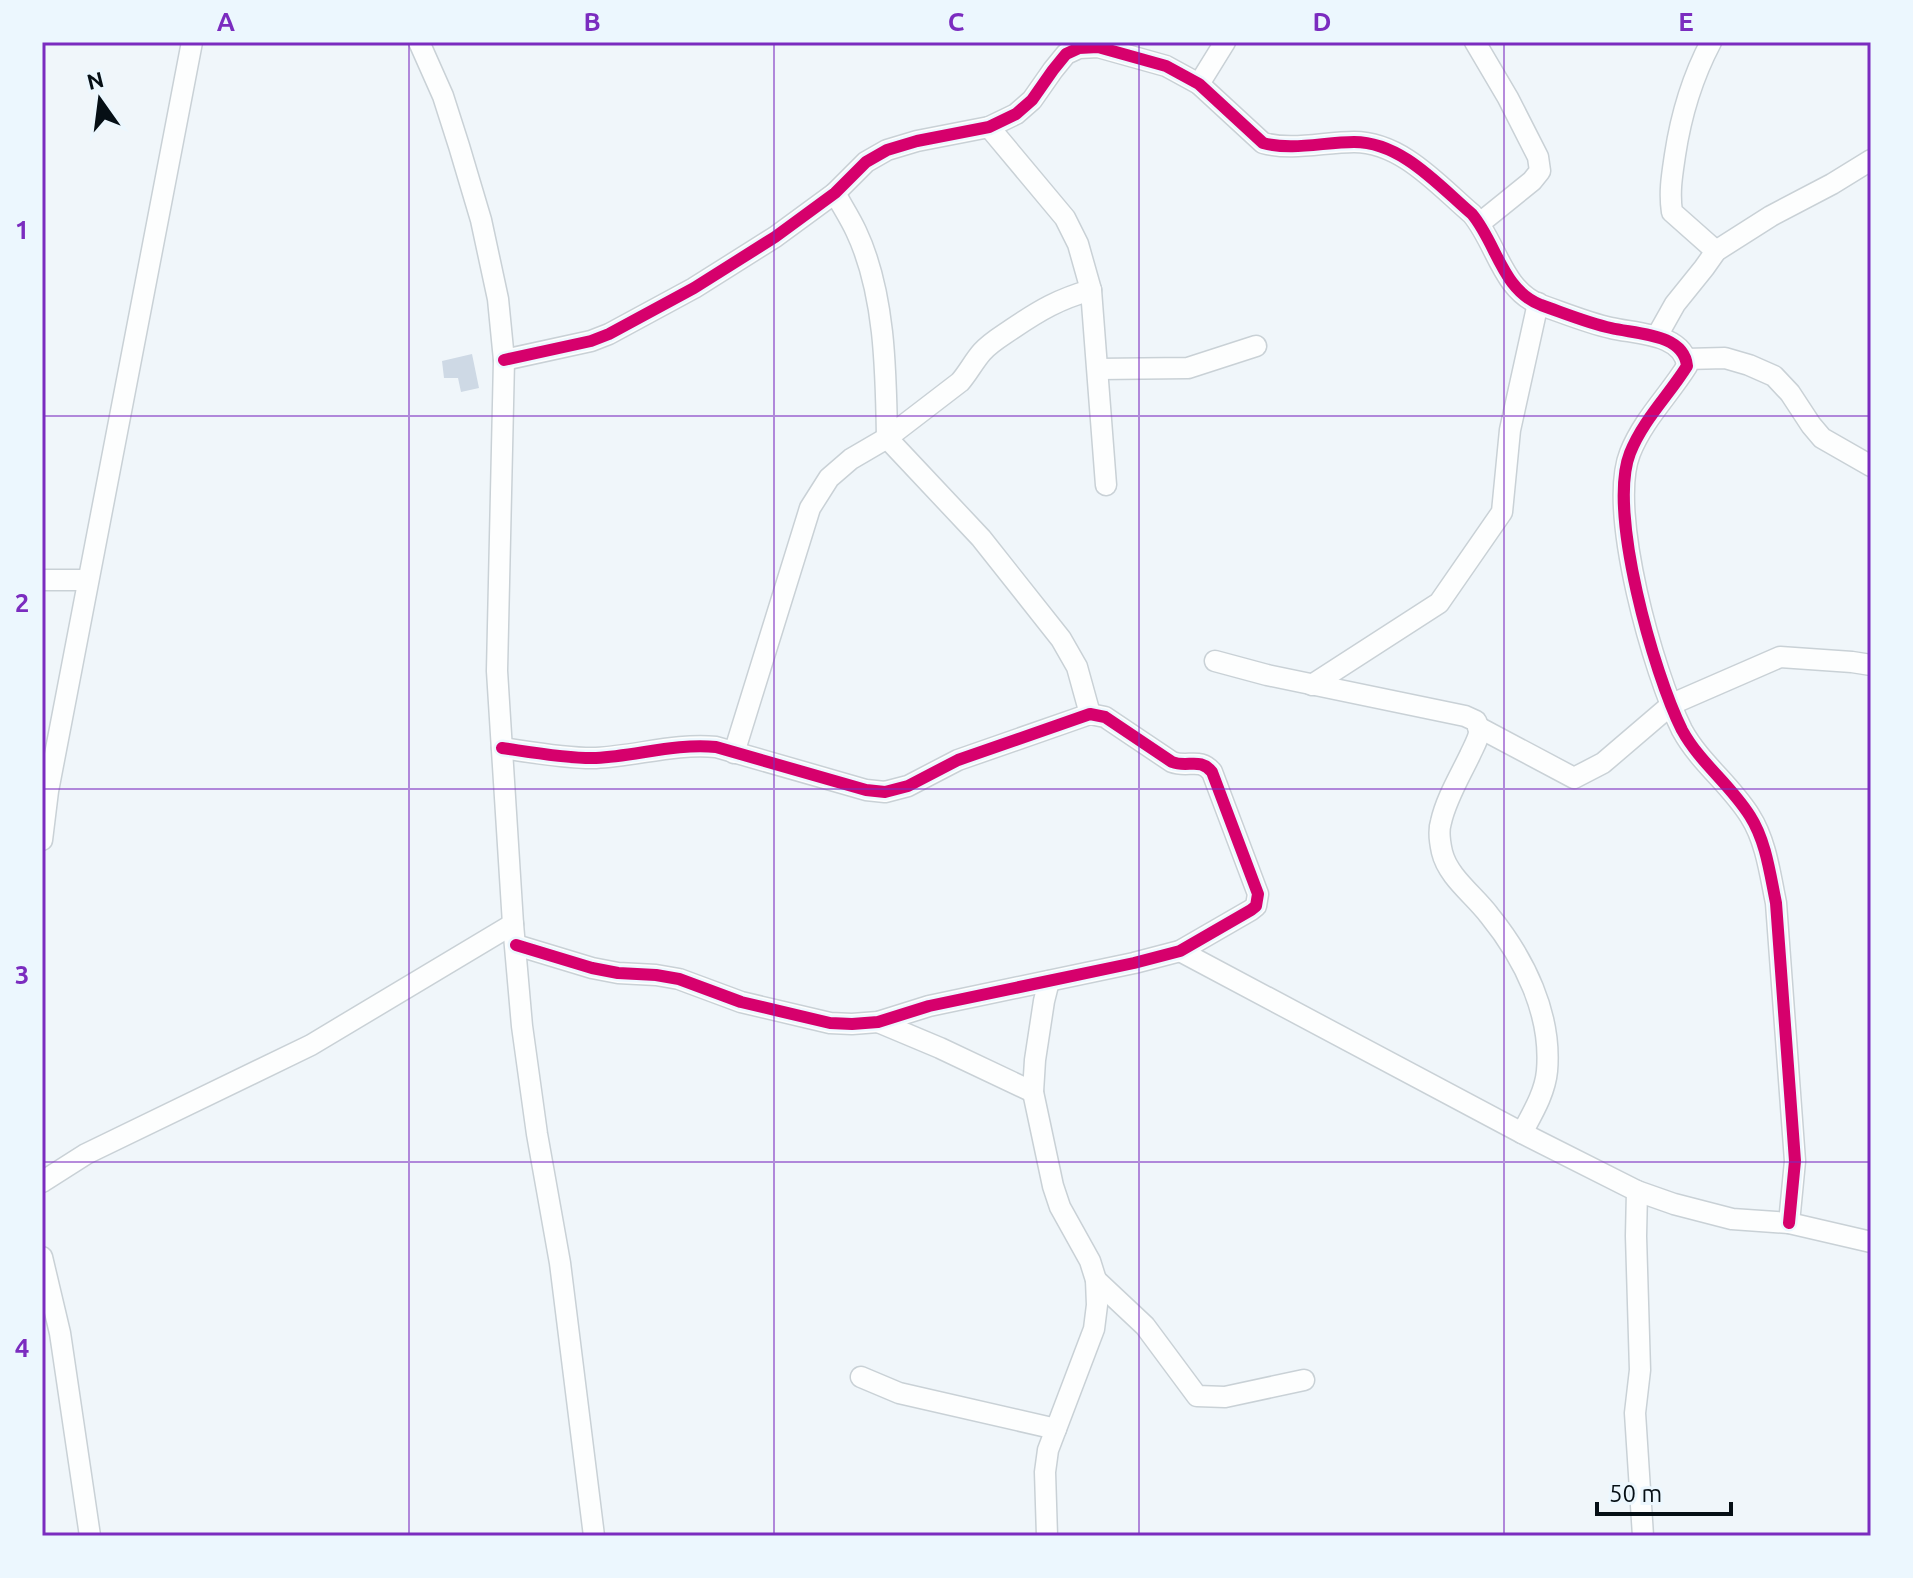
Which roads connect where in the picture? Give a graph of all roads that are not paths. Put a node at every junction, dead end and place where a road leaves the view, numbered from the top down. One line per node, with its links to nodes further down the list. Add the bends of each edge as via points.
1 (192, 42): 23 (street)
2 (419, 42): 17 (street, via 443,96 481,220)
3 (1225, 42): 6 (street)
4 (1475, 42): 10 (street, via 1538,157 1540,171)
5 (1711, 42): 11 (street, via 1696,69 1680,122 1669,196 1672,212)
6 (1199, 84): 7 (street, via 1166,66 1098,47 1079,48 1066,54 1032,100); 10 (street, via 1263,143 1357,142 1403,156)
7 (989, 127): 9 (street, via 887,150 866,162); 12 (street, via 1065,218)
8 (1871, 160): 11 (street)
9 (835, 193): 17 (street, via 694,288 609,334); 19 (street, via 857,232 872,276 886,383)
10 (1480, 223): 13 (street, via 1512,283)
11 (1716, 251): 14 (street)
12 (1091, 290): 18 (street); 19 (street, via 1045,307 991,343 960,382)
13 (1538, 303): 14 (street, via 1609,328); 26 (street, via 1510,430 1502,512 1439,603)
14 (1657, 336): 16 (street)
15 (1256, 346): 18 (street, via 1188,368)
16 (1686, 359): 20 (street, via 1725,358 1774,376 1822,438); 27 (street, via 1687,366 1630,454 1623,492 1628,551 1654,658)
17 (504, 360): 30 (street, via 497,671)
18 (1098, 369): 21 (street)
19 (887, 438): 28 (street, via 981,538 1061,639 1077,667); 31 (street, via 829,478 810,508)
20 (1871, 466)
21 (1106, 485)
22 (42, 580): 23 (street)
23 (88, 580): 32 (street)
24 (1215, 661): 26 (street)
25 (1871, 665): 27 (street, via 1780,657)
26 (1312, 685): 29 (street, via 1465,716)
27 (1672, 704): 29 (street, via 1603,763 1574,778); 42 (street, via 1703,762 1751,817 1769,869 1795,1161)
28 (1090, 714): 31 (street, via 885,792); 35 (street, via 1105,717 1172,762 1198,763 1212,772 1258,894 1256,906)
29 (1478, 727): 39 (street, via 1440,825 1440,840 1450,870 1516,953 1540,1004 1547,1073)
30 (502, 748): 31 (street, via 591,758 684,746); 33 (street)
31 (734, 753)
32 (42, 840)
33 (513, 924): 34 (street); 40 (street, via 311,1045 86,1154)
34 (516, 945): 37 (street, via 592,968 679,979 741,1002 830,1023); 50 (street, via 522,1026 560,1263)
35 (1180, 951): 36 (street); 39 (street)
36 (1049, 981): 37 (street); 38 (street)
37 (878, 1022): 38 (street)
38 (1033, 1092): 45 (street, via 1060,1207)
39 (1522, 1133): 41 (street)
40 (42, 1182)
41 (1637, 1191): 42 (street, via 1732,1219); 52 (street, via 1640,1370 1635,1413)
42 (1789, 1223): 43 (street)
43 (1871, 1242)
44 (42, 1257): 49 (street, via 60,1333)
45 (1096, 1280): 47 (street, via 1145,1326 1197,1396 1225,1397); 48 (street, via 1094,1329)
46 (861, 1377): 48 (street, via 899,1393)
47 (1304, 1380)
48 (1056, 1429): 51 (street, via 1045,1472)
49 (90, 1536)
50 (594, 1536)
51 (1047, 1536)
52 (1643, 1536)

